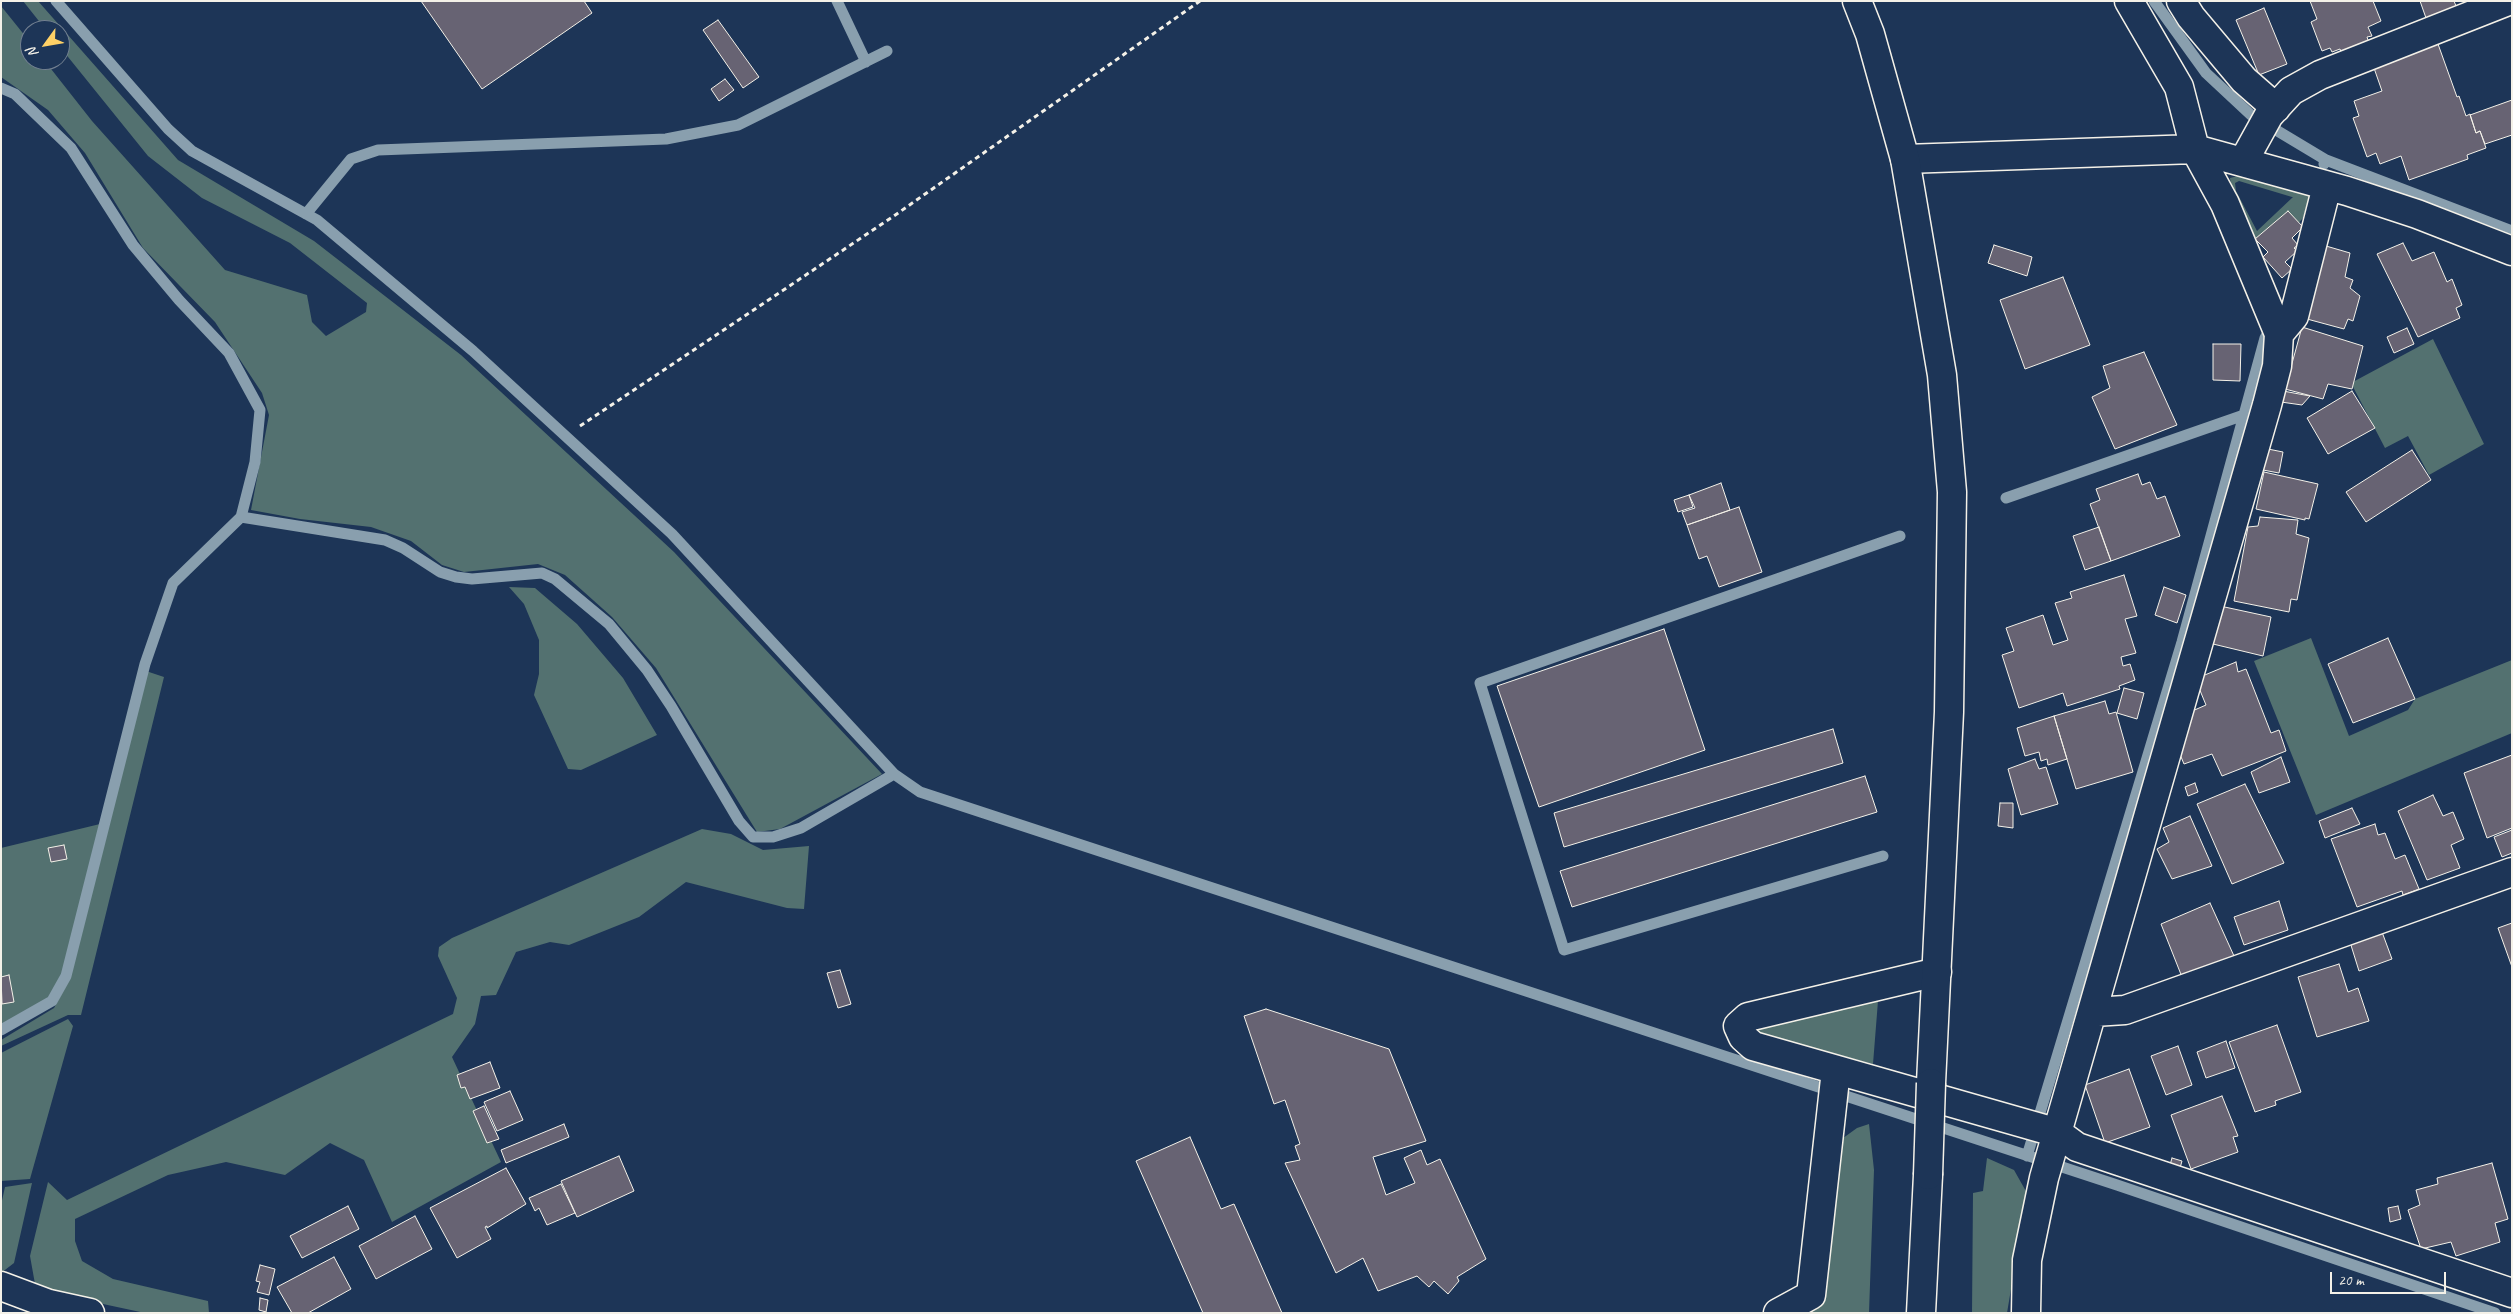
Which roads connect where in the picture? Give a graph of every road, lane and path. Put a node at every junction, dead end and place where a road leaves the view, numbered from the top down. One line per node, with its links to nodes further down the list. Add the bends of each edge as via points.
1 (1200, 1): 13 (path, via 891,218)
2 (1857, 1): 8 (street, via 1870,34)
3 (2129, 1): 7 (street, via 2179,87)
4 (2181, 1): 6 (street, via 2244,80)
5 (2508, 1): 6 (street, via 2320,75 2291,91)
6 (2268, 118): 9 (street)
7 (2195, 149): 8 (street); 9 (street); 12 (street, via 2225,204)
8 (1905, 159): 15 (street, via 1942,375 1952,492 1949,712)
9 (2243, 162): 10 (street)
10 (2328, 186): 11 (street, via 2417,214); 12 (street, via 2294,316)
11 (2512, 251)
12 (2276, 326): 16 (street, via 2276,366 2267,405)
13 (580, 426)
14 (2512, 872): 16 (street, via 2125,1010)
15 (1937, 972): 17 (street, via 1748,1017 1738,1026 1743,1038 1753,1046); 23 (street, bridge)
16 (2094, 1012): 18 (street)
17 (1834, 1085): 18 (street); 22 (street, via 1811,1295)
18 (2045, 1144): 20 (street, via 2077,1147); 24 (street, via 2027,1260)
19 (1, 1286): 21 (street, via 49,1304)
20 (2512, 1292)
21 (90, 1313)
22 (1778, 1313)
23 (1921, 1313)
24 (2026, 1313)

